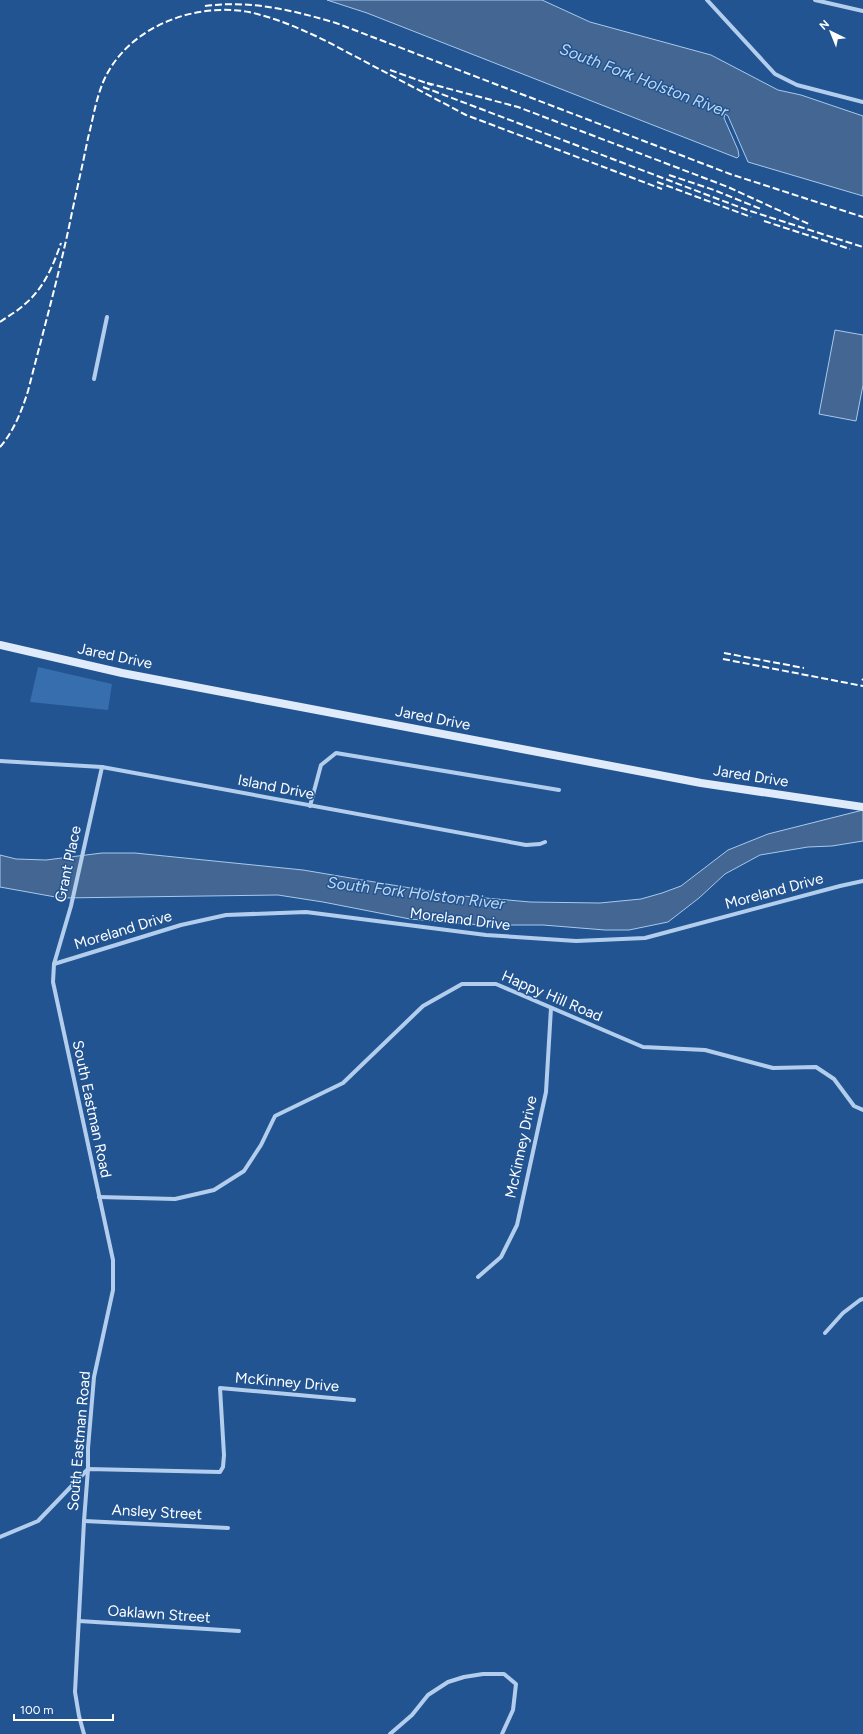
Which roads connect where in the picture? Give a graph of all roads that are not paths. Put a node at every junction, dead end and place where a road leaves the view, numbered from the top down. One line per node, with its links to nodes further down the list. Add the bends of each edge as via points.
1 (707, 0): 4 (street, via 775,74 797,85)
2 (815, 0): 3 (street)
3 (863, 11)
4 (863, 102)
5 (107, 317): 6 (street)
6 (94, 379)
7 (0, 645): 12 (main road, Jared Drive, via 122,673 702,783)
8 (0, 761): 9 (street, Island Drive)
9 (102, 767): 11 (street, Island Drive); 15 (street, Grant Place, via 73,898)
10 (559, 790): 11 (street, via 336,753 321,765)
11 (310, 806): 13 (street, Island Drive, via 526,845)
12 (861, 807)
13 (545, 842)
14 (863, 881): 15 (street, Moreland Drive, via 645,938 576,941 486,935 306,912 226,915 181,925)
15 (54, 964): 18 (street, South Eastman Road, via 53,982)
16 (551, 1008): 17 (street, Happy Hill Road, via 643,1047 705,1050 773,1068 816,1067 834,1079 854,1106); 18 (street, Happy Hill Road, via 496,984 462,984 423,1006 343,1083 275,1116 261,1145 244,1171 214,1190 175,1199); 19 (street, McKinney Drive, via 546,1092 516,1225 501,1257)
17 (863, 1110)
18 (99, 1197): 23 (street, South Eastman Road, via 112,1260 113,1290 94,1377)
19 (478, 1276)
20 (863, 1299): 21 (street, via 843,1314)
21 (825, 1333)
22 (354, 1400): 23 (street, McKinney Drive, via 220,1388 224,1455 220,1472)
23 (88, 1469): 24 (street, South Eastman Road); 26 (street, via 38,1521)
24 (84, 1521): 25 (street, Ansley Street); 27 (street, South Eastman Road)
25 (228, 1528)
26 (0, 1537)
27 (79, 1621): 28 (street, Oaklawn Street); 29 (street, South Eastman Road, via 75,1692 78,1716)
28 (239, 1631)
29 (84, 1734)
30 (390, 1734): 31 (street, via 412,1715 428,1695 448,1682 483,1674 504,1674 516,1684 513,1710)
31 (502, 1734)

